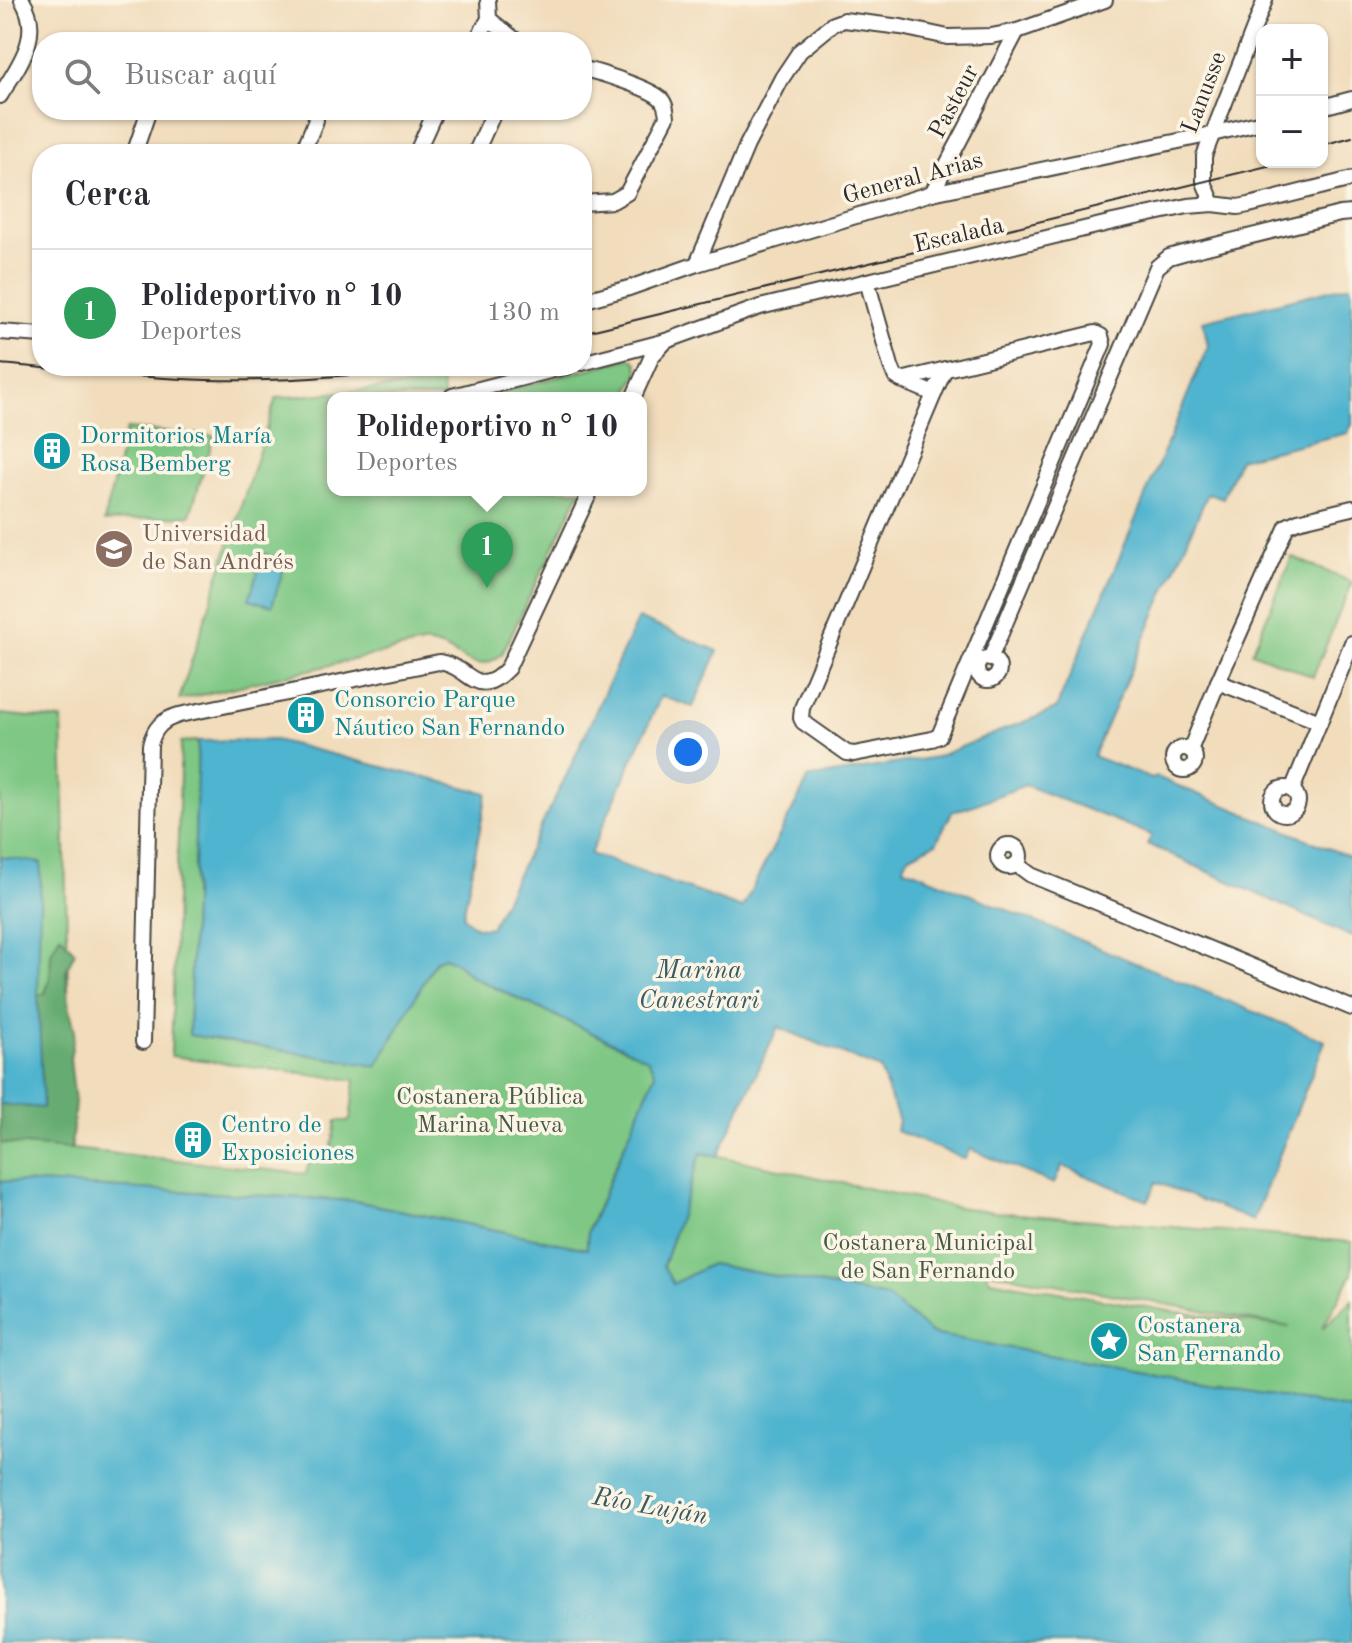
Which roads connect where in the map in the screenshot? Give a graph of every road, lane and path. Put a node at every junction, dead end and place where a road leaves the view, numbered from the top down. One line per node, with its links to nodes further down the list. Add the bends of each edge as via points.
1 (22, 0): 9 (street)
2 (488, 0): 5 (street)
3 (1105, 0): 6 (street)
4 (1265, 0): 20 (street, Lanusse)
5 (489, 19): 7 (street); 8 (street)
6 (1017, 31): 26 (street, Pasteur); 30 (street, via 948,37 844,20 833,24 800,51 782,78)
7 (481, 32)
8 (505, 32)
9 (32, 38)
10 (32, 54): 12 (street)
11 (592, 71): 27 (street, via 659,96 667,117 627,193 613,201)
12 (0, 96)
13 (1352, 99): 14 (street)
14 (1328, 105)
15 (146, 120): 21 (street)
16 (316, 120): 22 (street)
17 (431, 120): 23 (street)
18 (490, 120): 24 (street)
19 (1256, 123): 20 (street, General Arias)
20 (1212, 134): 26 (street, General Arias); 28 (street, Lanusse, via 1203,174)
21 (137, 144)
22 (306, 144)
23 (421, 144)
24 (480, 144)
25 (1352, 179): 28 (street, Escalada, via 1238,207)
26 (932, 193): 30 (street, General Arias)
27 (592, 202)
28 (1213, 204): 31 (street, Escalada, via 1113,222)
29 (1352, 213): 46 (street, via 1183,253 1157,267)
30 (697, 264): 32 (street, General Arias)
31 (867, 281): 35 (street, Escalada, via 760,307); 39 (street, via 891,366)
32 (592, 298)
33 (0, 332): 34 (street)
34 (32, 334)
35 (666, 341): 36 (street, Escalada); 41 (street, via 652,356)
36 (592, 360)
37 (945, 369): 39 (street); 42 (street); 42 (street, via 1095,333 1103,344 939,736 847,753 803,722 802,708)
38 (530, 376): 40 (street)
39 (901, 380): 42 (street)
40 (468, 392)
41 (636, 392)
42 (934, 394)
43 (588, 496): 53 (street, via 508,668 492,682 474,681 456,666 439,662 179,715 157,726 150,745)
44 (1352, 508): 47 (street, via 1287,526)
45 (1352, 643): 48 (street)
46 (990, 659)
47 (1218, 682): 48 (street); 49 (street)
48 (1320, 722): 50 (street)
49 (1190, 750)
50 (1292, 790)
51 (1016, 864): 52 (street, via 1031,875)
52 (1352, 1008)
53 (143, 1042)

